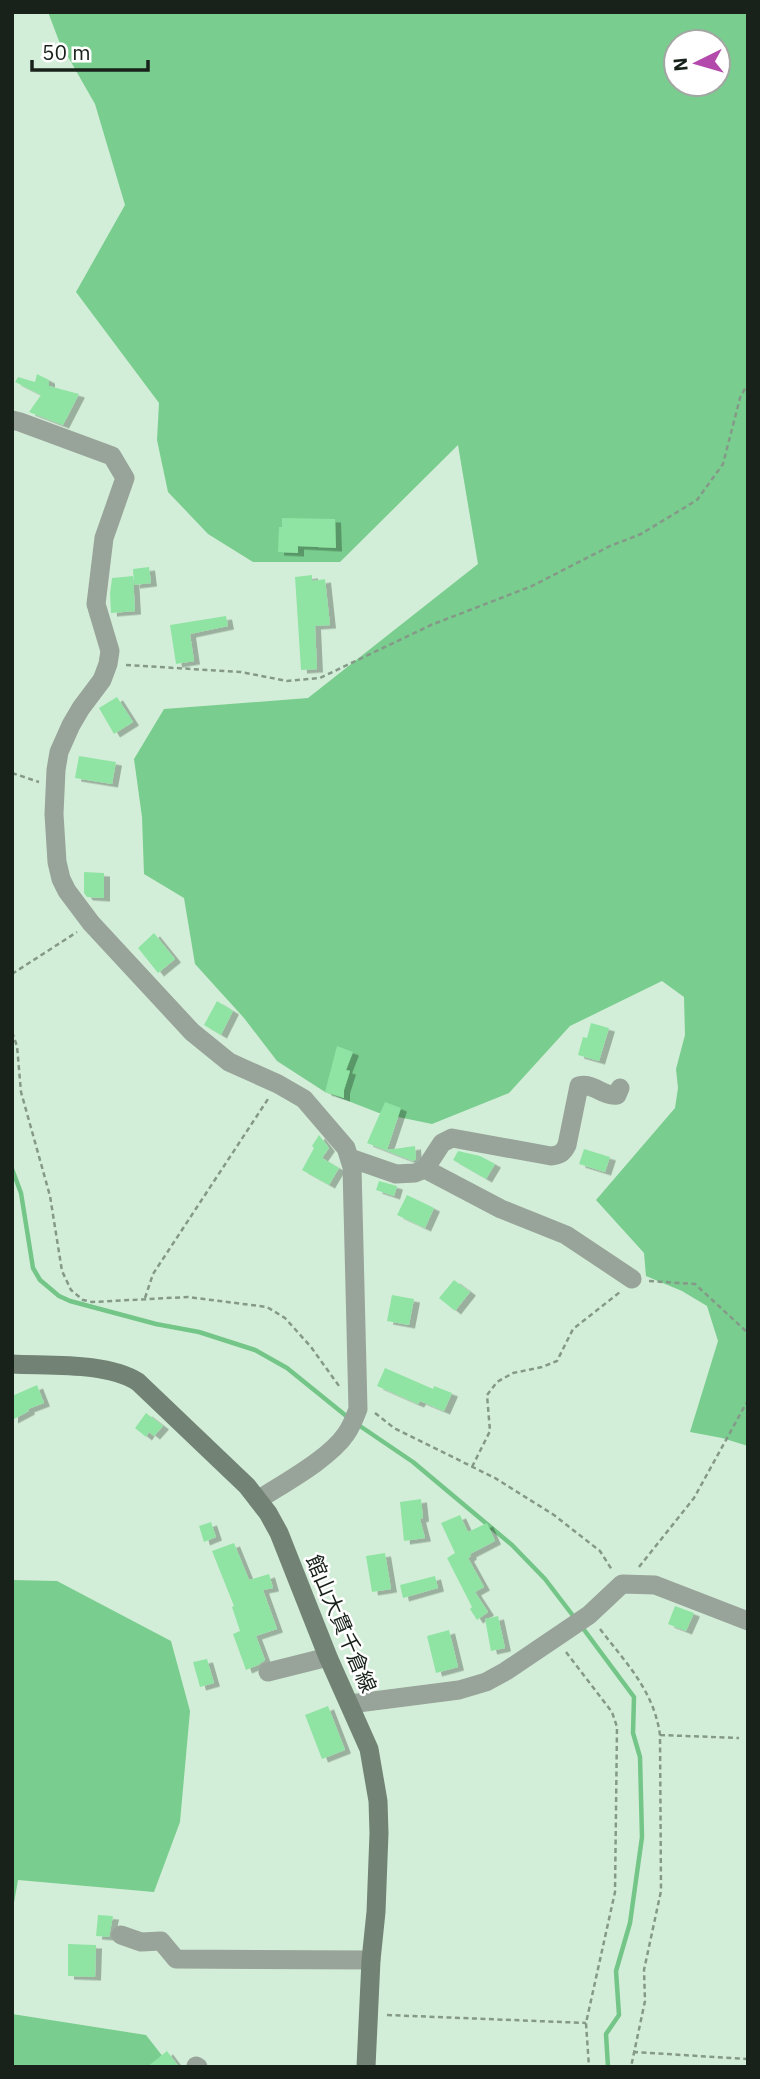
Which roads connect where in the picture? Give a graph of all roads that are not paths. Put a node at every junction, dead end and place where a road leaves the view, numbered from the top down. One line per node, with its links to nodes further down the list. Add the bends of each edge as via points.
1 (12, 420): 3 (street, via 112,456 125,478 104,538 96,604 110,651 108,664 59,752 54,814 61,879 91,922 203,1043 229,1062 304,1099)
2 (620, 1088): 4 (street, via 611,1096 585,1084 579,1086 568,1145 559,1155 452,1138 442,1143)
3 (350, 1158): 4 (street, via 396,1174); 7 (street, via 358,1409 348,1433 325,1455)
4 (425, 1169): 5 (street, via 501,1209 566,1235)
5 (632, 1279)
6 (12, 1364): 7 (main road, 館山大貫千倉線, via 102,1369 127,1375)
7 (258, 1500): 9 (main road, 館山大貫千倉線, via 279,1533)
8 (748, 1621): 11 (street, via 655,1586 622,1584 589,1615 486,1682 459,1690)
9 (328, 1657): 10 (street); 11 (main road, 館山大貫千倉線)
10 (268, 1672)
11 (350, 1704): 13 (main road, 館山大貫千倉線, via 369,1749 378,1801 379,1864)
12 (121, 1935): 13 (street, via 141,1942 161,1941 176,1959)
13 (371, 1960): 14 (main road, 館山大貫千倉線)
14 (366, 2067)

